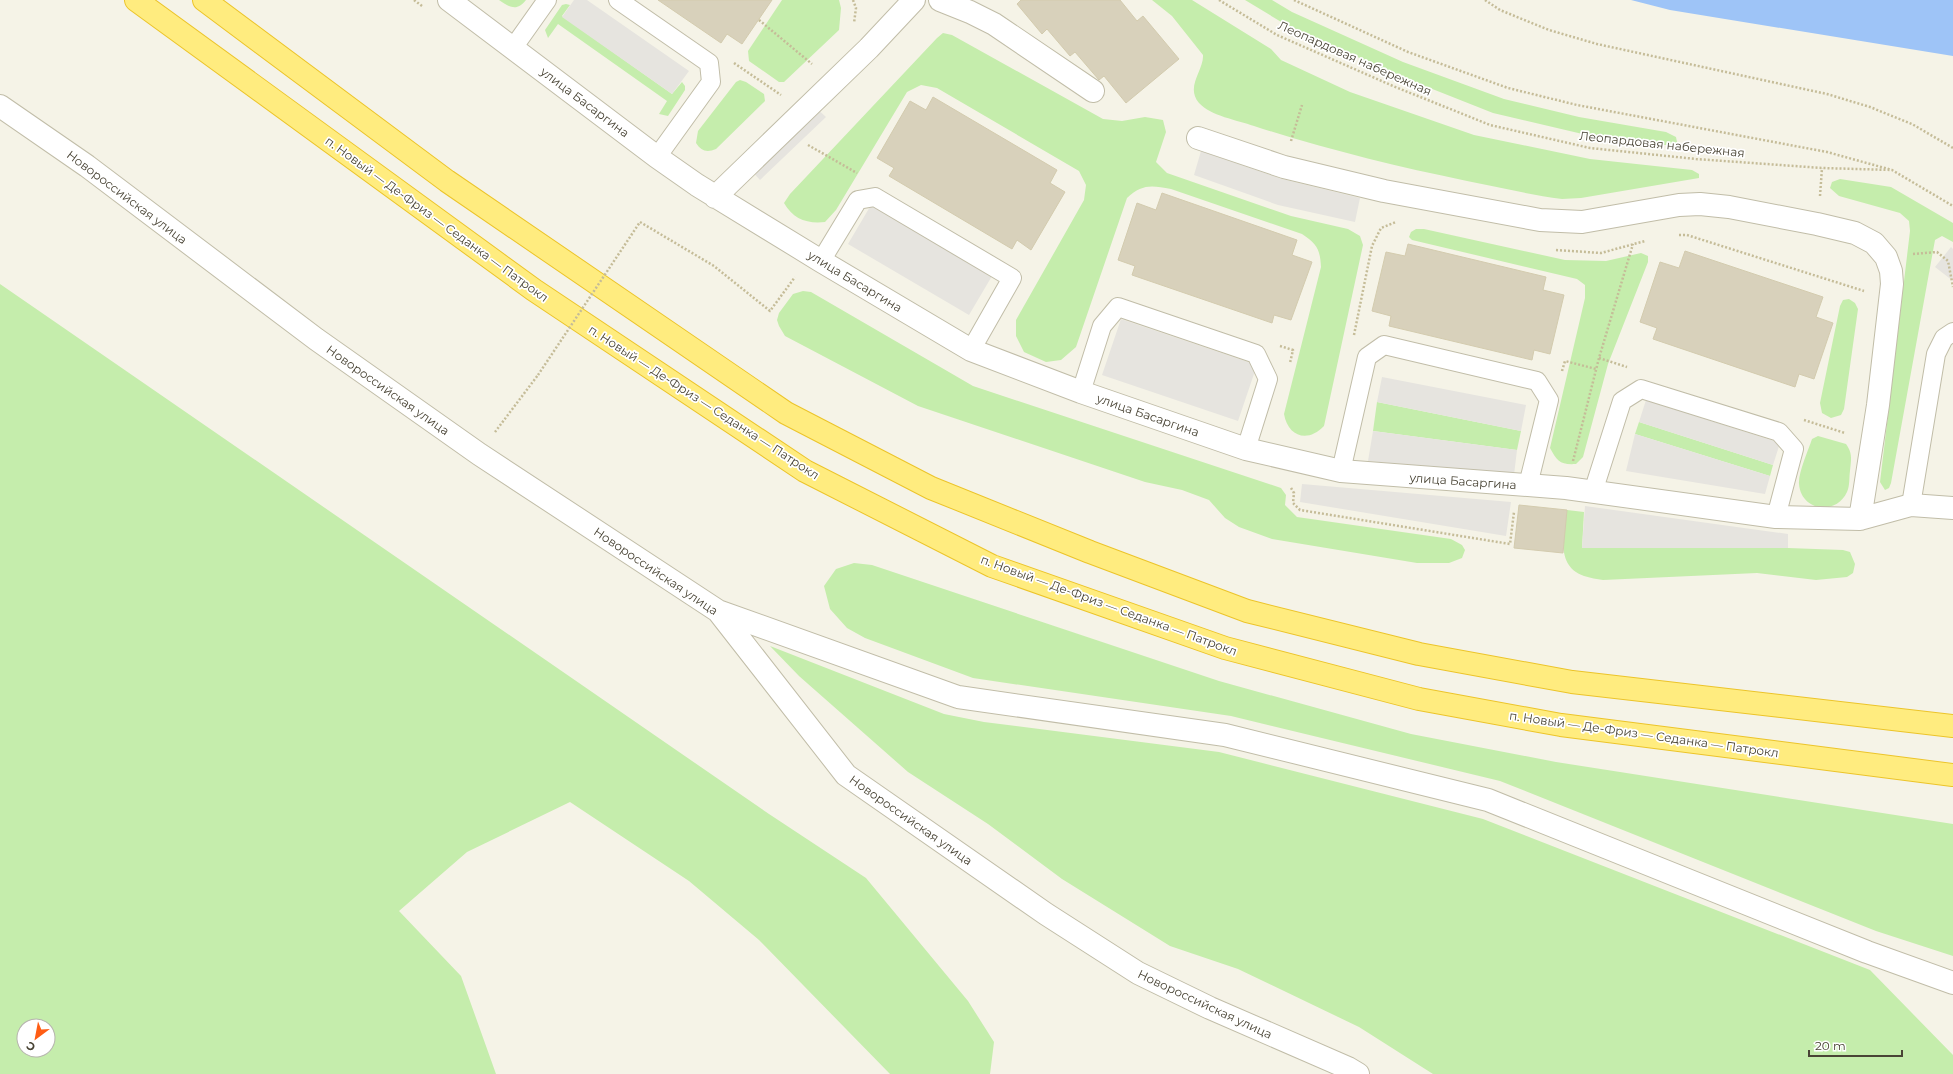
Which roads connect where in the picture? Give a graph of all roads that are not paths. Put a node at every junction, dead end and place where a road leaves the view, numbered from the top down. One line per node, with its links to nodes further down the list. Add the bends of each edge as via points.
1 (136, 0): 28 (highway, п. Новый — Де-Фриз — Седанка — Патрокл, via 534,290 805,471 992,566 1224,648 1419,699 1561,725)
2 (204, 0): 27 (highway, via 447,181 786,413 939,491 1090,552 1247,610 1419,654 1572,682)
3 (547, 0): 8 (lane)
4 (618, 0): 12 (lane, via 709,63 711,82)
5 (914, 0): 13 (street, via 869,48)
6 (940, 0): 9 (street, via 994,24)
7 (452, 1): 8 (street, улица Басаргина)
8 (513, 48): 12 (street, улица Басаргина)
9 (1093, 91)
10 (0, 106): 26 (street, Новороссийская улица, via 87,166 316,339 446,431)
11 (1198, 138): 25 (street, via 1284,167 1384,191 1540,220 1582,222 1679,205 1700,204 1817,224 1855,233 1874,243 1886,257 1891,270 1892,284 1878,405)
12 (656, 157): 13 (street, улица Басаргина)
13 (715, 197): 14 (street, улица Басаргина)
14 (821, 261): 16 (street, улица Басаргина); 16 (lane, via 858,200 875,197 889,205 1012,278)
15 (1953, 332): 22 (lane, via 1944,338 1936,354)
16 (971, 350): 17 (street, улица Басаргина)
17 (1081, 392): 18 (street, улица Басаргина); 18 (lane, via 1102,326 1118,307 1256,354 1268,379)
18 (1246, 449): 19 (street, улица Басаргина)
19 (1341, 471): 20 (street, улица Басаргина); 20 (lane, via 1367,357 1384,345 1537,381 1549,400)
20 (1528, 486): 21 (street, улица Басаргина)
21 (1593, 492): 24 (street, улица Басаргина); 24 (lane, via 1622,401 1641,389 1779,432 1794,448)
22 (1911, 505): 23 (street, улица Басаргина); 25 (street, улица Басаргина)
23 (1953, 508)
24 (1776, 518): 25 (street, улица Басаргина)
25 (1860, 519)
26 (718, 611): 29 (street, via 958,697 1225,735 1488,800 1867,952); 30 (street, Новороссийская улица, via 846,775 1046,914 1138,973 1192,1000)
27 (1953, 726)
28 (1953, 775)
29 (1953, 983)
30 (1358, 1074)

